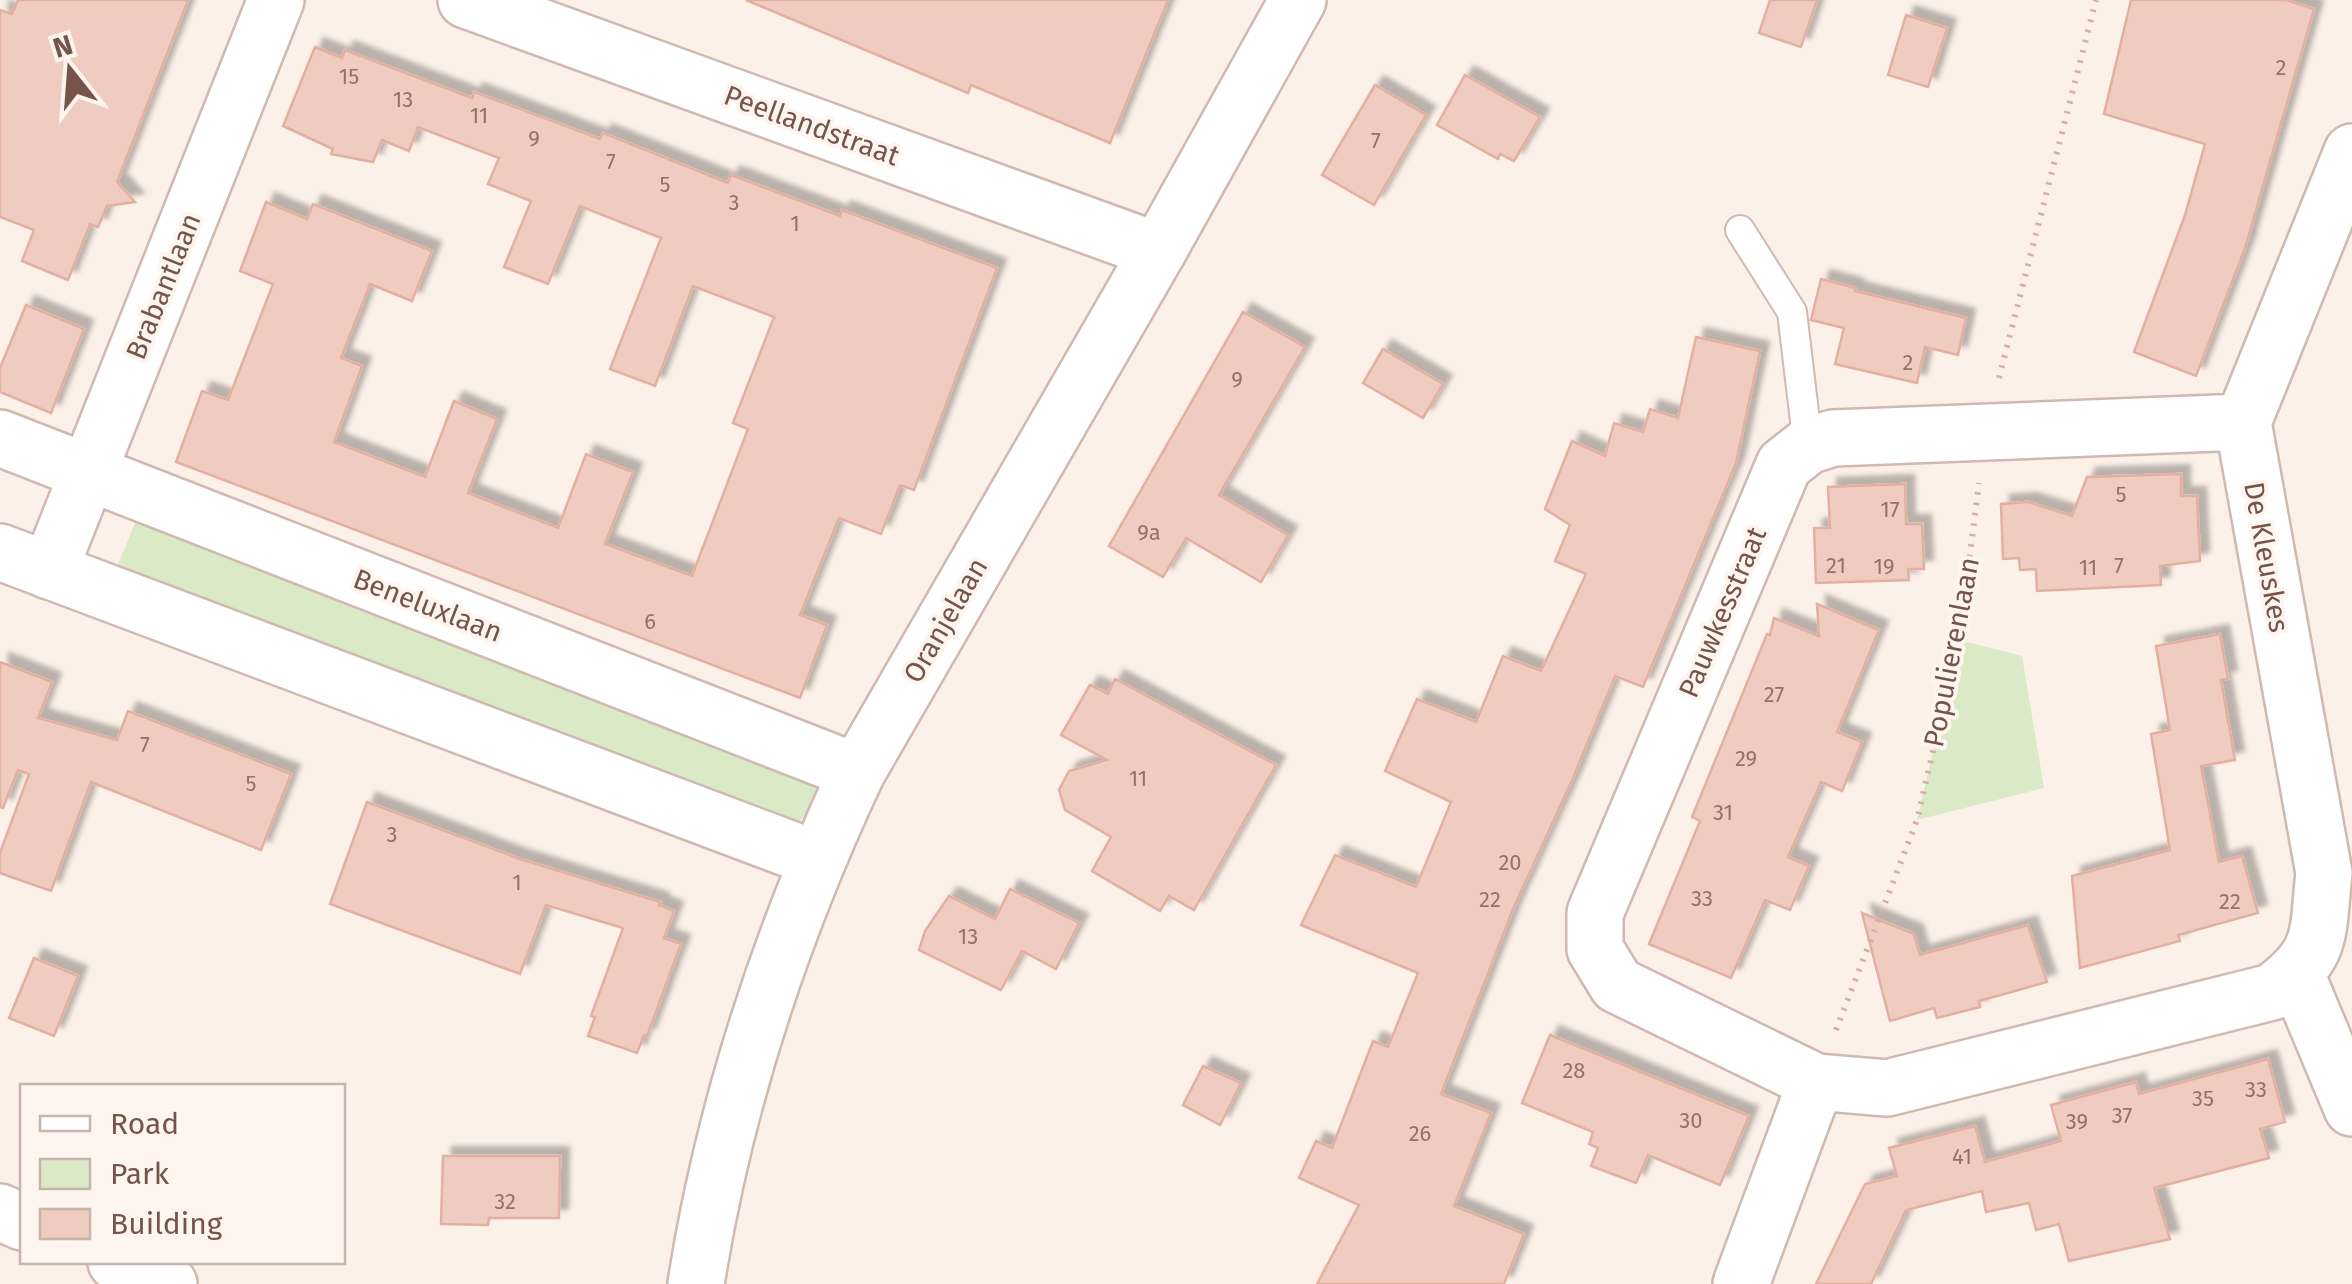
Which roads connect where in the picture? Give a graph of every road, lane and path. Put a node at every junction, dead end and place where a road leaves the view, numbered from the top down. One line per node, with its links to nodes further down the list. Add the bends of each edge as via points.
1 (276, 0): 12 (street, Brabantlaan)
2 (466, 0): 7 (street, Peellandstraat)
3 (1298, 0): 7 (street, Oranjelaan)
4 (2096, 0): 9 (path, Populierenlaan)
5 (2352, 152): 8 (street)
6 (1740, 230): 11 (lane, via 1792,312)
7 (1158, 251): 14 (street, Oranjelaan)
8 (2242, 422): 9 (street); 16 (street, De Kleuskes, via 2324,874 2316,946)
9 (1985, 431): 11 (street, via 1833,438); 17 (path, Populierenlaan, via 1959,640 1917,820)
10 (0, 438): 12 (street, Beneluxlaan)
11 (1808, 446): 17 (street, Pauwkesstraat, via 1784,465 1595,914 1595,948 1617,986)
12 (88, 473): 13 (street, Brabantlaan); 14 (street, Beneluxlaan)
13 (24, 562): 15 (street)
14 (857, 772): 15 (street, Oranjelaan)
15 (816, 860): 21 (street, Oranjelaan, via 741,1071)
16 (2296, 974): 17 (street, via 2272,992 1888,1088); 18 (street)
17 (1816, 1082): 22 (street)
18 (2352, 1108)
19 (121, 1264): 20 (street)
20 (169, 1284)
21 (696, 1284)
22 (1741, 1284)

